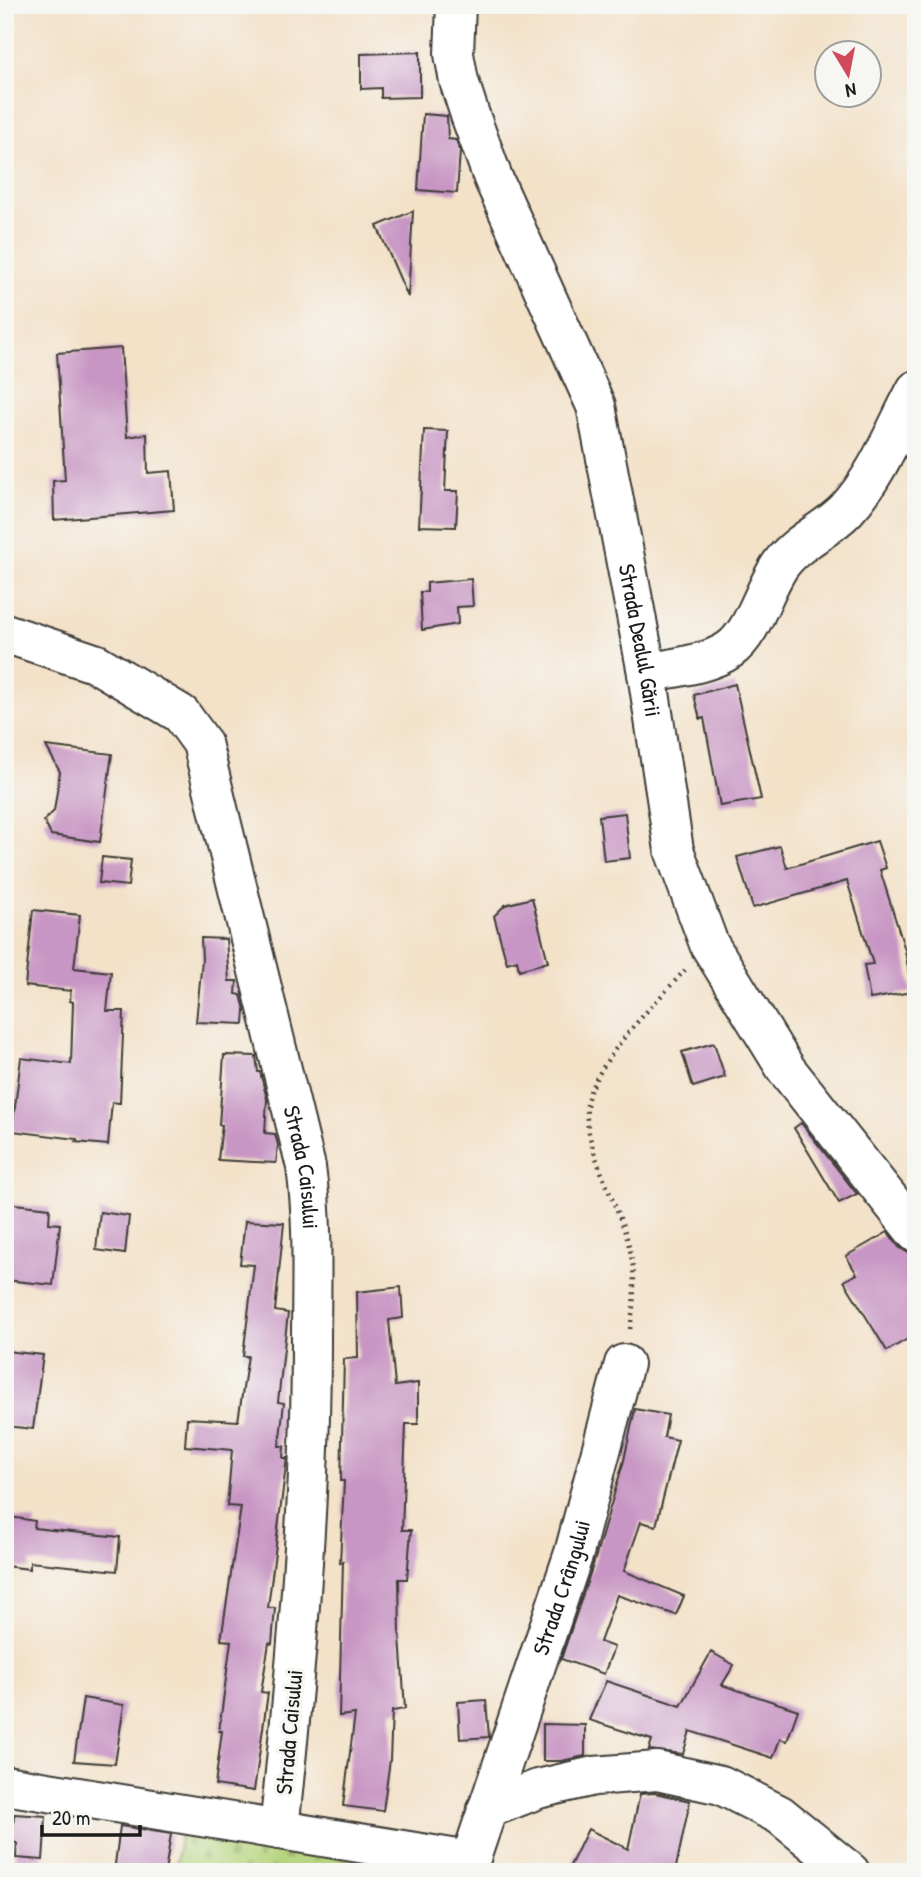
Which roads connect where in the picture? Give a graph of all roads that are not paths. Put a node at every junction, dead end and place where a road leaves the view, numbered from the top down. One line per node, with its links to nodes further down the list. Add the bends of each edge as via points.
1 (456, 5): 3 (street, Strada Dealul Gării)
2 (485, 5): 3 (street)
3 (454, 54): 6 (street, Strada Dealul Gării, via 493,178 596,406)
4 (916, 390): 6 (street, via 858,495 781,564 730,650)
5 (5, 633): 11 (street, Strada Caisului, via 97,664 181,714 202,743 306,1167 311,1205 311,1420 294,1692)
6 (647, 673): 7 (street, Strada Dealul Gării, via 674,850 709,944 786,1069)
7 (916, 1233)
8 (624, 1364): 10 (street, Strada Crângului, via 574,1553)
9 (5, 1785): 11 (street, Strada Crângului)
10 (487, 1809): 12 (street, Strada Crângului); 13 (street, via 538,1789 657,1771 721,1785 780,1815)
11 (279, 1830): 12 (street, Strada Crângului)
12 (467, 1867)
13 (850, 1872)

